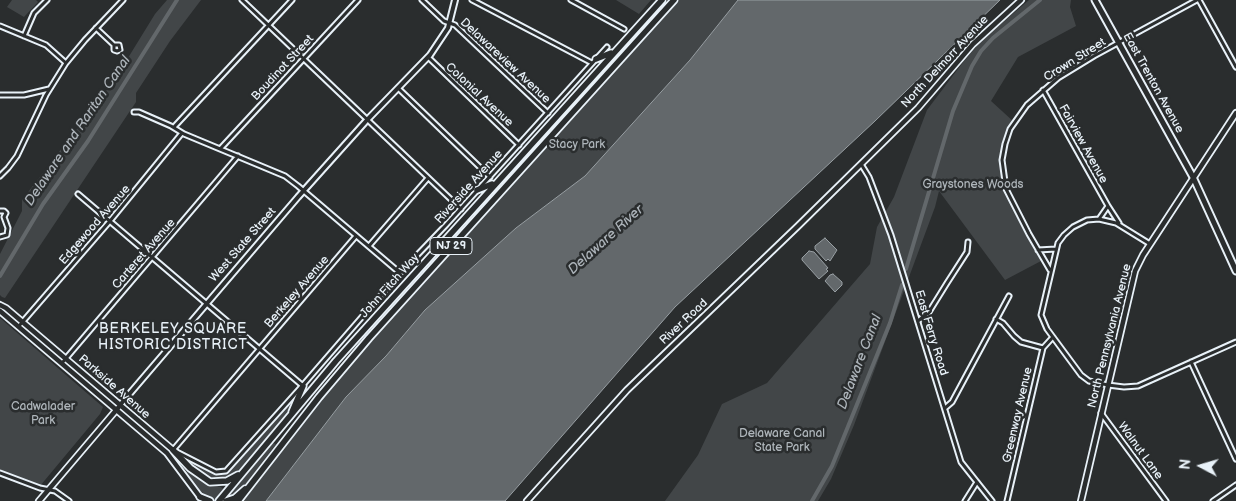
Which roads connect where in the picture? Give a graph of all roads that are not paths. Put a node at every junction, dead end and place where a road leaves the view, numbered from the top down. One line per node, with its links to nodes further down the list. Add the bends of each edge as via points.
1 (47, 0): 20 (street, via 34,13)
2 (123, 0): 18 (street)
3 (242, 0): 16 (street)
4 (292, 0): 16 (street)
5 (358, 0): 26 (street, Boudinot Street)
6 (422, 0): 15 (street, Delawareview Avenue)
7 (455, 0): 15 (street, West State Street)
8 (472, 0): 27 (street)
9 (571, 0): 19 (street)
10 (662, 0): 24 (highway, John Fitch Way / NJ 29)
11 (674, 0): 94 (highway, John Fitch Way / NJ 29, via 369,338)
12 (1022, 0): 43 (main road, North Delmorr Avenue, via 973,44 931,94)
13 (1095, 0): 21 (main road, East Trenton Avenue)
14 (1198, 0): 21 (street, Crown Street); 29 (street)
15 (449, 23): 25 (street, West State Street, via 445,35); 35 (street, Delawareview Avenue, via 455,25)
16 (269, 25): 26 (street); 38 (street)
17 (0, 26): 20 (street)
18 (96, 28): 22 (street); 28 (street)
19 (624, 29)
20 (24, 36): 28 (street, via 46,45)
21 (1120, 43): 32 (street, Crown Street, via 1069,71); 46 (main road, East Trenton Avenue)
22 (114, 45)
23 (607, 47): 27 (street, Riverside Avenue)
24 (615, 51): 27 (highway); 48 (highway, John Fitch Way / NJ 29)
25 (428, 57): 31 (street, West State Street); 40 (street, Colonial Avenue)
26 (303, 59): 37 (street); 41 (street, Boudinot Street)
27 (594, 61): 35 (street, Riverside Avenue)
28 (66, 63): 30 (street)
29 (1236, 67)
30 (50, 88): 33 (street, via 29,94); 44 (street, via 17,156)
31 (398, 88): 37 (street, West State Street); 45 (street)
32 (1043, 90): 52 (street, Fairview Avenue); 65 (street, Crown Street, via 1014,122 1002,160 1006,189)
33 (0, 95)
34 (134, 112): 38 (street)
35 (548, 113): 40 (street, Riverside Avenue)
36 (1236, 113): 46 (main road, North Pennsylvania Avenue)
37 (367, 120): 47 (street); 49 (street, West State Street)
38 (174, 127): 39 (street)
39 (182, 133): 41 (street); 57 (street, Edgewood Avenue)
40 (519, 145): 45 (street, Riverside Avenue)
41 (220, 148): 42 (street)
42 (239, 156): 49 (street, via 285,176); 66 (street, Carteret Avenue)
43 (861, 164): 75 (street, East Ferry Road, via 882,208); 107 (main road, River Road, via 627,390)
44 (0, 176)
45 (490, 177): 50 (street, Riverside Avenue)
46 (1193, 177): 62 (main road, North Pennsylvania Avenue); 68 (main road, East Trenton Avenue)
47 (428, 178): 53 (street); 63 (street)
48 (498, 180): 50 (highway); 91 (highway, John Fitch Way / NJ 29)
49 (303, 190): 59 (street); 71 (street, West State Street)
50 (477, 190): 53 (street, Riverside Avenue)
51 (78, 194): 57 (street)
52 (1108, 206): 56 (street); 58 (street, Fairview Avenue)
53 (461, 209): 69 (street, Riverside Avenue)
54 (0, 211): 55 (street, via 6,213)
55 (2, 216): 60 (street, via 7,224 7,233)
56 (1099, 219): 58 (street); 64 (street, via 1087,220 1073,227)
57 (110, 221): 66 (street); 76 (street, Edgewood Avenue)
58 (1121, 225): 62 (street)
59 (356, 236): 63 (street); 81 (street, Berkeley Avenue)
60 (0, 237)
61 (968, 242): 75 (street, via 967,252 928,312)
62 (1150, 244): 85 (main road, North Pennsylvania Avenue, via 1133,279)
63 (369, 246): 69 (street)
64 (1056, 249): 65 (street); 67 (street)
65 (1038, 250): 67 (street, Crown Street)
66 (153, 258): 71 (street); 82 (street, Carteret Avenue)
67 (1051, 271): 78 (street, via 1041,311)
68 (1236, 271)
69 (400, 273): 86 (street, Riverside Avenue)
70 (1009, 296): 74 (street)
71 (206, 304): 81 (street); 87 (street, West State Street)
72 (0, 305): 76 (main road, Parkside Avenue)
73 (0, 311): 77 (main road, Parkside Avenue)
74 (996, 319): 80 (street, via 1021,342); 88 (street, via 952,402)
75 (918, 321): 88 (street, East Ferry Road)
76 (23, 322): 77 (street, Edgewood Avenue); 82 (main road, Parkside Avenue)
77 (19, 326): 84 (main road, Parkside Avenue)
78 (1053, 337): 80 (street, Greenway Avenue); 85 (street, via 1083,378)
79 (1236, 342): 83 (street)
80 (1043, 348): 110 (street, Greenway Avenue)
81 (259, 349): 86 (street); 92 (street, Berkeley Avenue)
82 (66, 359): 84 (street, Carteret Avenue); 87 (main road, Parkside Avenue)
83 (1191, 362): 85 (street, via 1138,386); 93 (street)
84 (62, 364): 89 (main road, Parkside Avenue)
85 (1108, 385): 90 (main road, North Pennsylvania Avenue)
86 (302, 386): 91 (highway); 96 (street, Riverside Avenue)
87 (120, 405): 89 (main road, West State Street); 92 (main road, Parkside Avenue)
88 (945, 408): 98 (street, East Ferry Road, via 961,462)
89 (116, 410): 100 (main road, West State Street); 101 (main road, Parkside Avenue, via 170,457)
90 (1101, 412): 111 (main road, North Pennsylvania Avenue); 112 (street, Walnut Lane)
91 (289, 418): 95 (highway, John Fitch Way / NJ 29)
92 (173, 450): 95 (highway, via 210,482 228,482); 96 (street, Parkside Avenue, via 216,472)
93 (1236, 459)
94 (271, 460): 102 (highway, via 235,498); 106 (highway, John Fitch Way / NJ 29)
95 (246, 469): 102 (highway, John Fitch Way / NJ 29)
96 (223, 472)
97 (0, 473): 100 (street)
98 (977, 482): 108 (street); 109 (street, East Ferry Road)
99 (1236, 485): 113 (street)
100 (48, 490): 103 (main road, West State Street); 104 (street)
101 (199, 499): 105 (highway)
102 (223, 499)
103 (39, 501)
104 (69, 501)
105 (210, 501)
106 (238, 501)
107 (526, 501)
108 (965, 501)
109 (992, 501)
110 (1007, 501)
111 (1080, 501)
112 (1166, 501)
113 (1213, 501)

